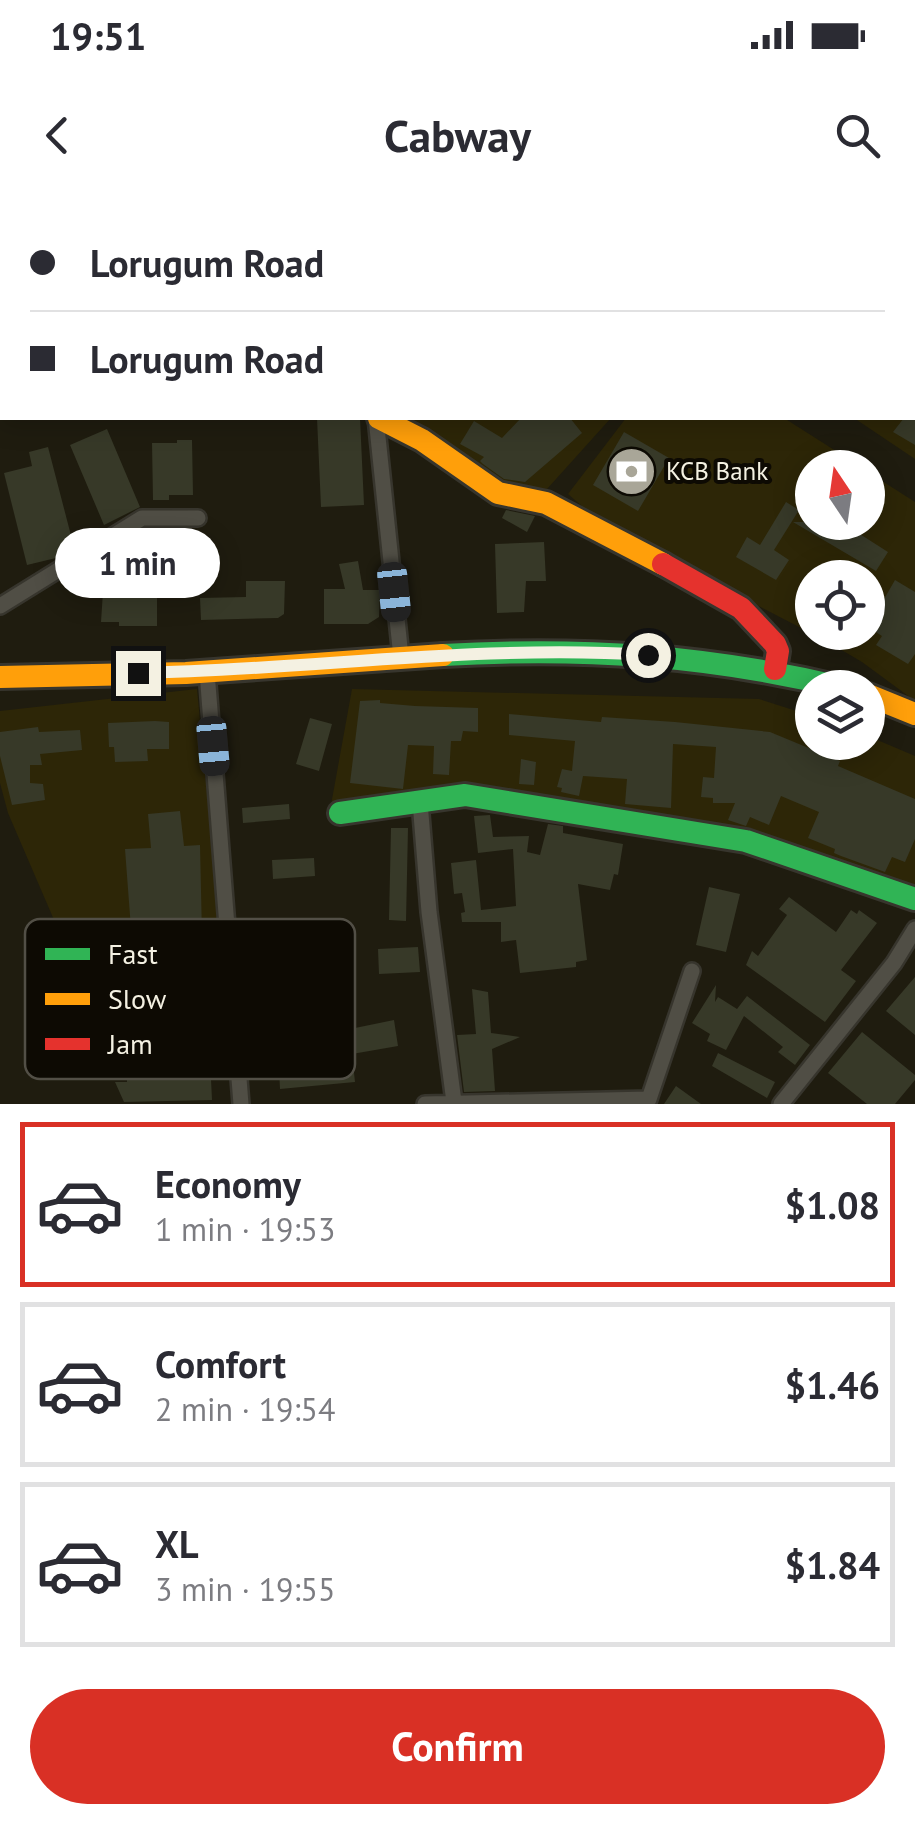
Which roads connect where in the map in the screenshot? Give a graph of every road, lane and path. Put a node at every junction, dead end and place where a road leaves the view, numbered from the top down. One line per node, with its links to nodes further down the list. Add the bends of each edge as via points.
1 (378, 420): 5 (street)
2 (382, 420): 6 (street, via 498,493 546,503 717,592 775,644)
3 (198, 518): 4 (street, via 142,518)
4 (0, 606)
5 (401, 657): 6 (street, via 617,653); 7 (street)
6 (776, 669): 8 (street)
7 (207, 672): 9 (street); 15 (street)
8 (795, 674)
9 (0, 677)
10 (885, 702): 11 (street)
11 (915, 714)
12 (420, 802): 13 (street); 14 (street, via 465,795 746,841); 19 (street)
13 (340, 813)
14 (915, 899)
15 (226, 919)
16 (915, 929): 22 (street)
17 (692, 971): 19 (street, via 649,1099)
18 (239, 1079): 20 (street)
19 (454, 1102): 21 (street)
20 (241, 1104)
21 (425, 1104)
22 (781, 1104)

